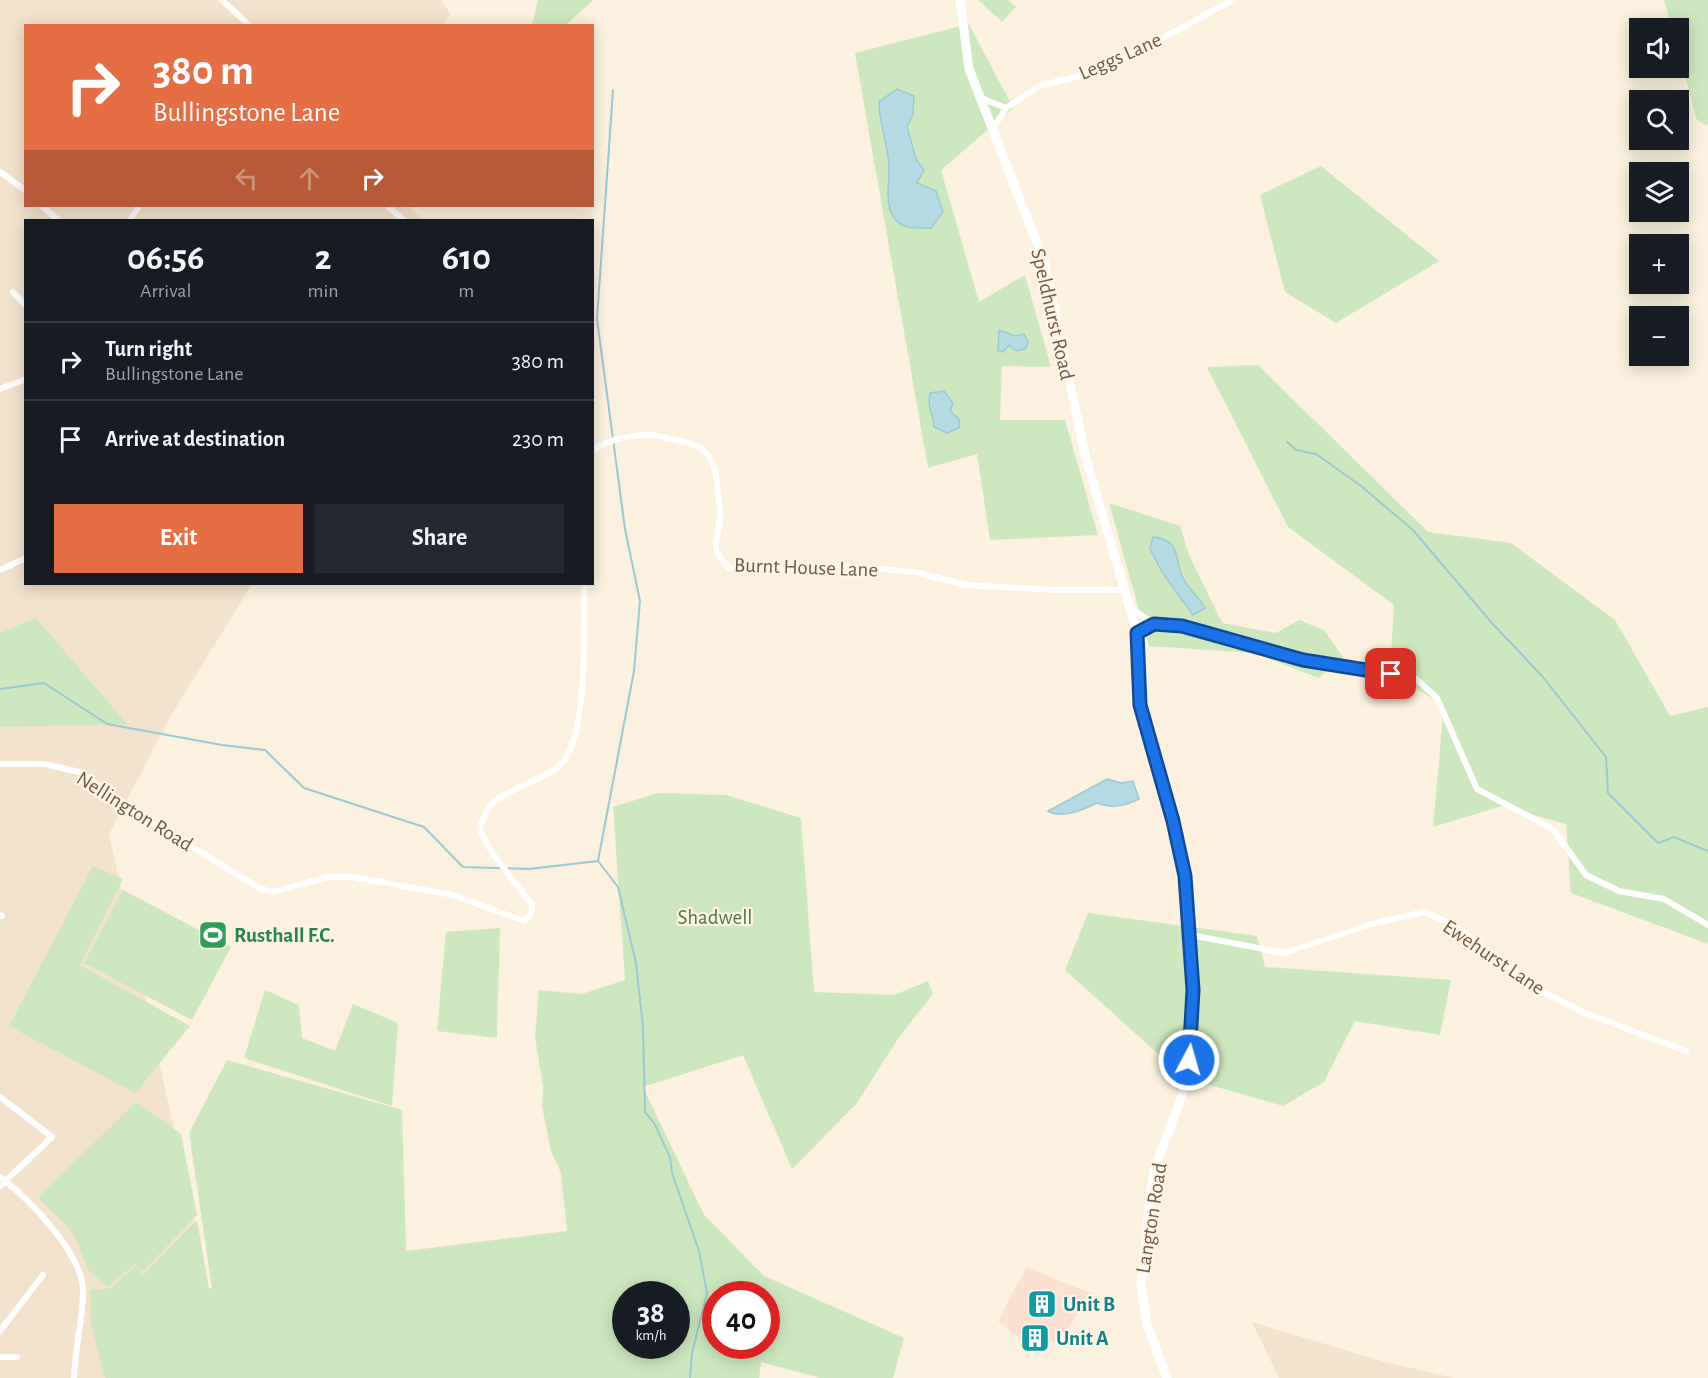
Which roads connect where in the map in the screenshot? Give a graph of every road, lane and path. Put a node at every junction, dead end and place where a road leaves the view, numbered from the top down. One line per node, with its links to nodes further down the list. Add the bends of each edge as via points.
1 (222, 0): 4 (street)
2 (960, 0): 5 (street, Speldhurst Road, via 969,69)
3 (1233, 0): 6 (street, Leggs Lane, via 1133,54 1088,74 1039,86)
4 (248, 24)
5 (981, 98): 6 (street); 7 (street, Speldhurst Road)
6 (1006, 108): 7 (street, Leggs Lane)
7 (994, 127): 22 (street, Speldhurst Road, via 1044,261 1085,455)
8 (0, 172): 9 (street)
9 (24, 186)
10 (43, 207): 12 (street)
11 (389, 207): 13 (street)
12 (57, 219)
13 (402, 219)
14 (13, 292): 15 (street)
15 (24, 304)
16 (24, 380): 17 (street)
17 (0, 389)
18 (594, 450): 22 (street, Burnt House Lane, via 648,434 688,443 710,455 716,465 720,518 714,541 717,556 729,568 843,566 915,572 966,585)
19 (24, 559): 20 (street)
20 (0, 570)
21 (584, 585): 26 (street, Nellington Road, via 579,715 572,747 563,763 490,806 479,829 532,905 531,914 524,921 453,895 353,877 328,877 273,892 261,889 159,827 79,772 45,764)
22 (1125, 590): 23 (street, Speldhurst Road)
23 (1131, 608): 24 (street); 25 (street, Speldhurst Road)
24 (1154, 624): 25 (street); 27 (street, via 1182,626 1303,660 1414,677 1437,698 1477,789 1553,829 1586,876 1619,891 1664,899)
25 (1137, 633): 28 (street, Langton Road, via 1140,705 1182,860)
26 (0, 764)
27 (1708, 925)
28 (1191, 935): 29 (street, Ewehurst Lane, via 1284,953 1372,924 1424,912 1454,925 1543,992 1585,1013); 39 (street, Langton Road, via 1192,1043 1184,1093 1153,1178 1141,1286 1147,1325)
29 (1686, 1051)
30 (0, 1097): 32 (street, via 52,1137)
31 (0, 1177): 32 (street)
32 (7, 1182): 33 (street); 38 (street, via 59,1233 78,1272 83,1296)
33 (0, 1186)
34 (44, 1275): 35 (street)
35 (0, 1331)
36 (0, 1357): 37 (street)
37 (17, 1357)
38 (74, 1378)
39 (1167, 1378)

